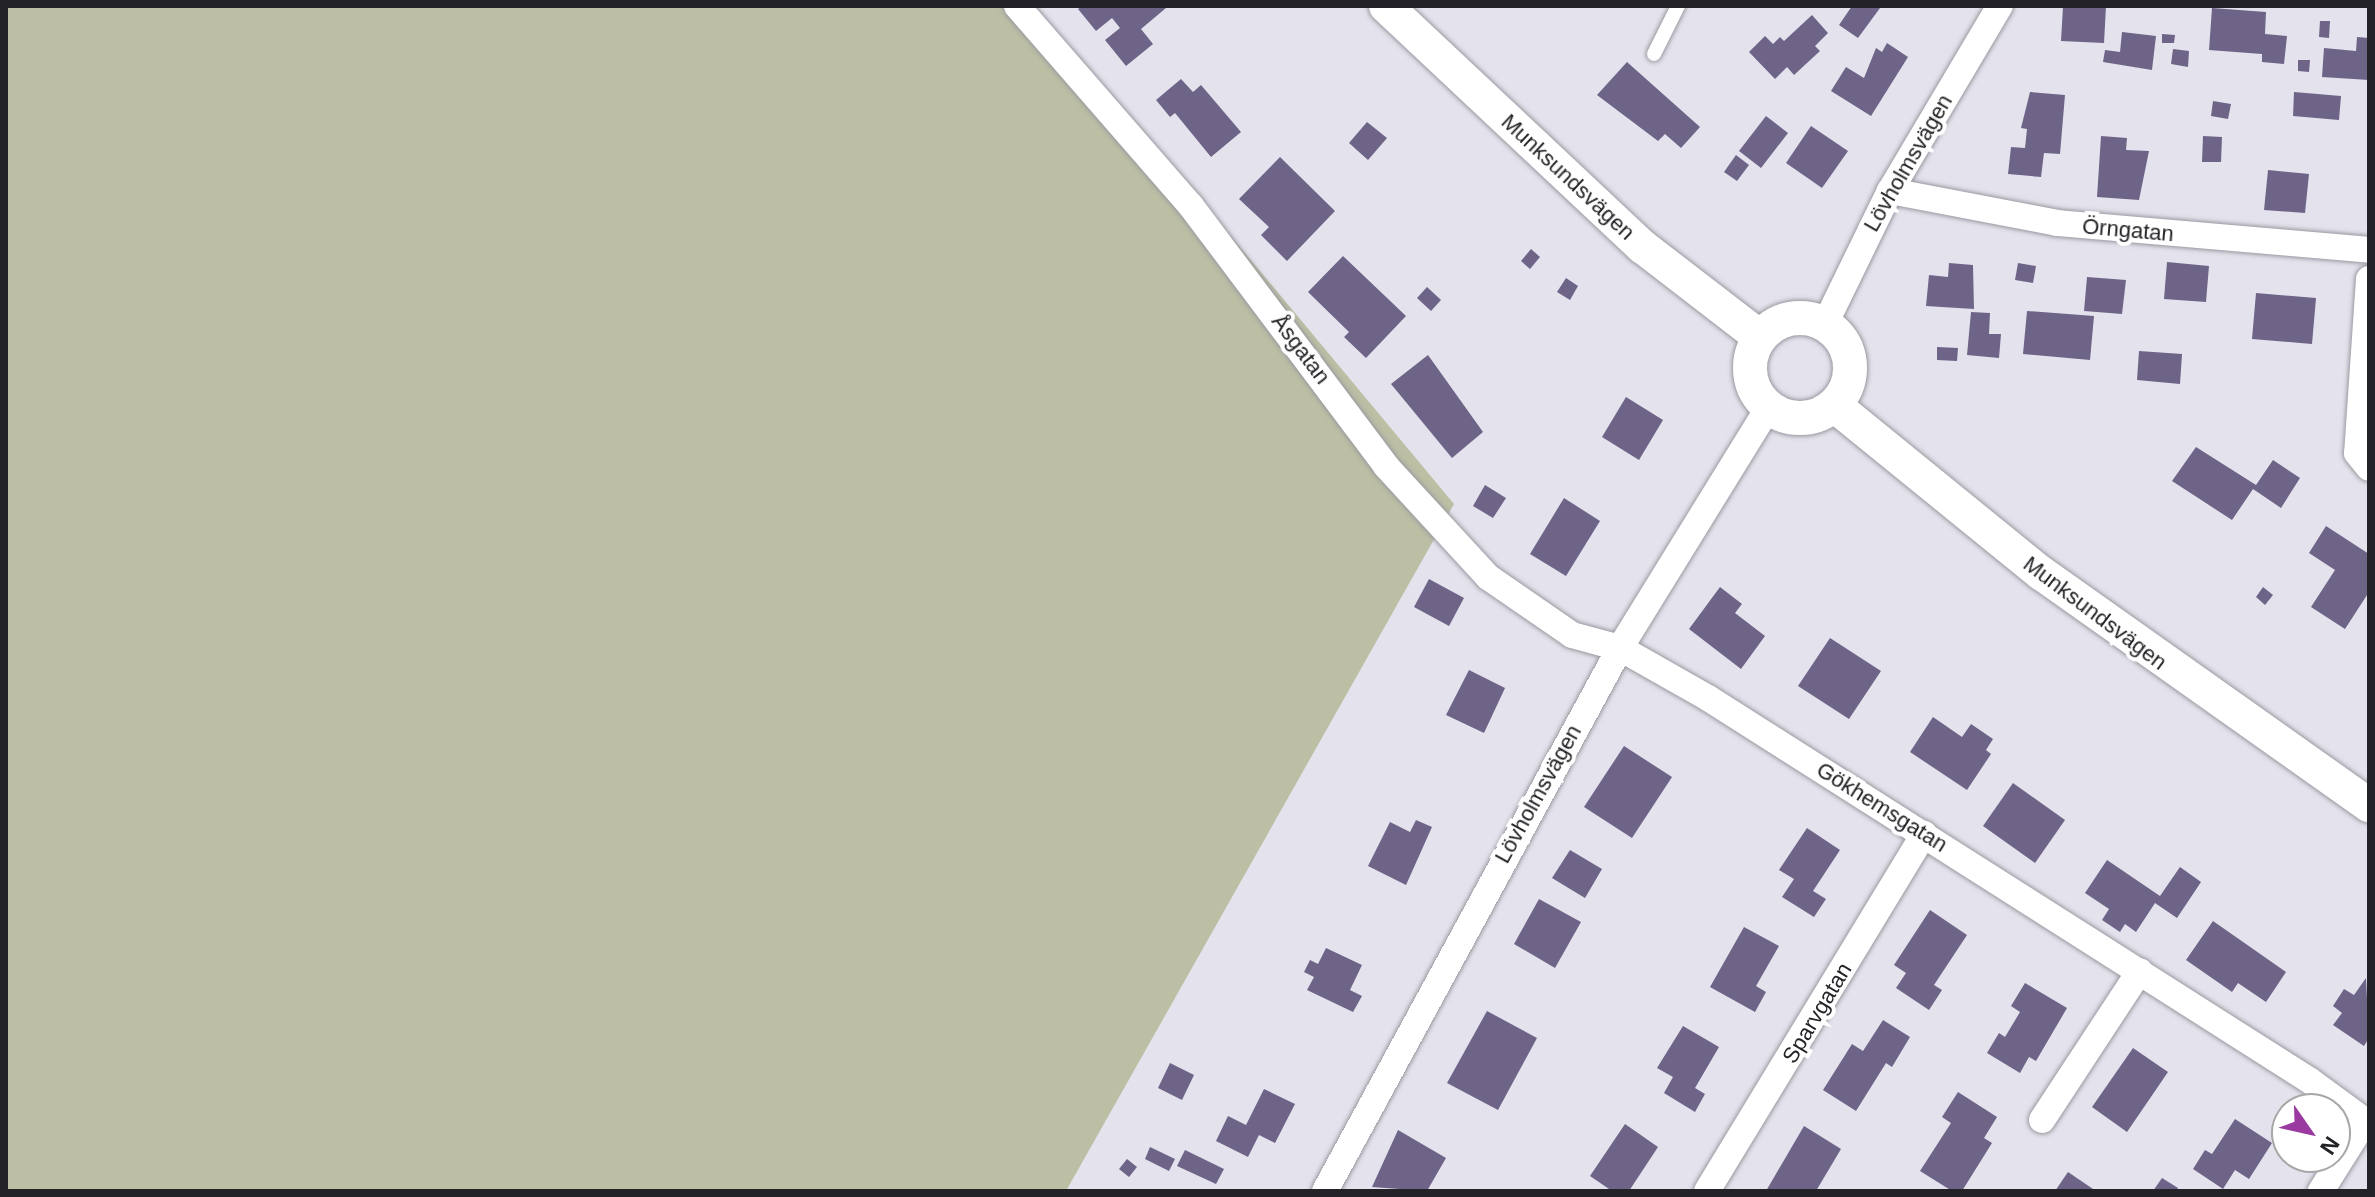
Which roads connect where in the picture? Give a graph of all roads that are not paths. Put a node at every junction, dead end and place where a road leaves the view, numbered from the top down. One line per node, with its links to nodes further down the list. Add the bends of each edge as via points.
1 (1017, 6): 14 (street, Åsgatan, via 1191,206 1386,466 1458,548 1572,635)
2 (1386, 6): 10 (street, Munksundsvägen, via 1643,247)
3 (1678, 6): 5 (lane)
4 (2000, 6): 6 (street, Lövholmsvägen)
5 (1654, 54)
6 (1890, 191): 7 (street, Örngatan, via 2057,223); 9 (street, Lövholmsvägen)
7 (2369, 250)
8 (2369, 279): 13 (street, via 2357,453)
9 (1825, 324): 10 (street, via 1790,318); 11 (street, via 1844,343 1850,366 1846,389)
10 (1760, 337): 12 (street, via 1749,369 1756,392)
11 (1834, 405): 12 (street, via 1802,418); 15 (street, Munksundsvägen, via 2041,573)
12 (1769, 407): 14 (street, Lövholmsvägen)
13 (2369, 468)
14 (1620, 648): 16 (street, Gökhemsgatan); 20 (street, Lövholmsvägen)
15 (2369, 805)
16 (1924, 834): 17 (street, Gökhemsgatan); 19 (street, Sparvgatan)
17 (2140, 971): 18 (street); 21 (street, Gökhemsgatan, via 2365,1121)
18 (2042, 1120)
19 (1713, 1188)
20 (1325, 1191)
21 (2321, 1191)

